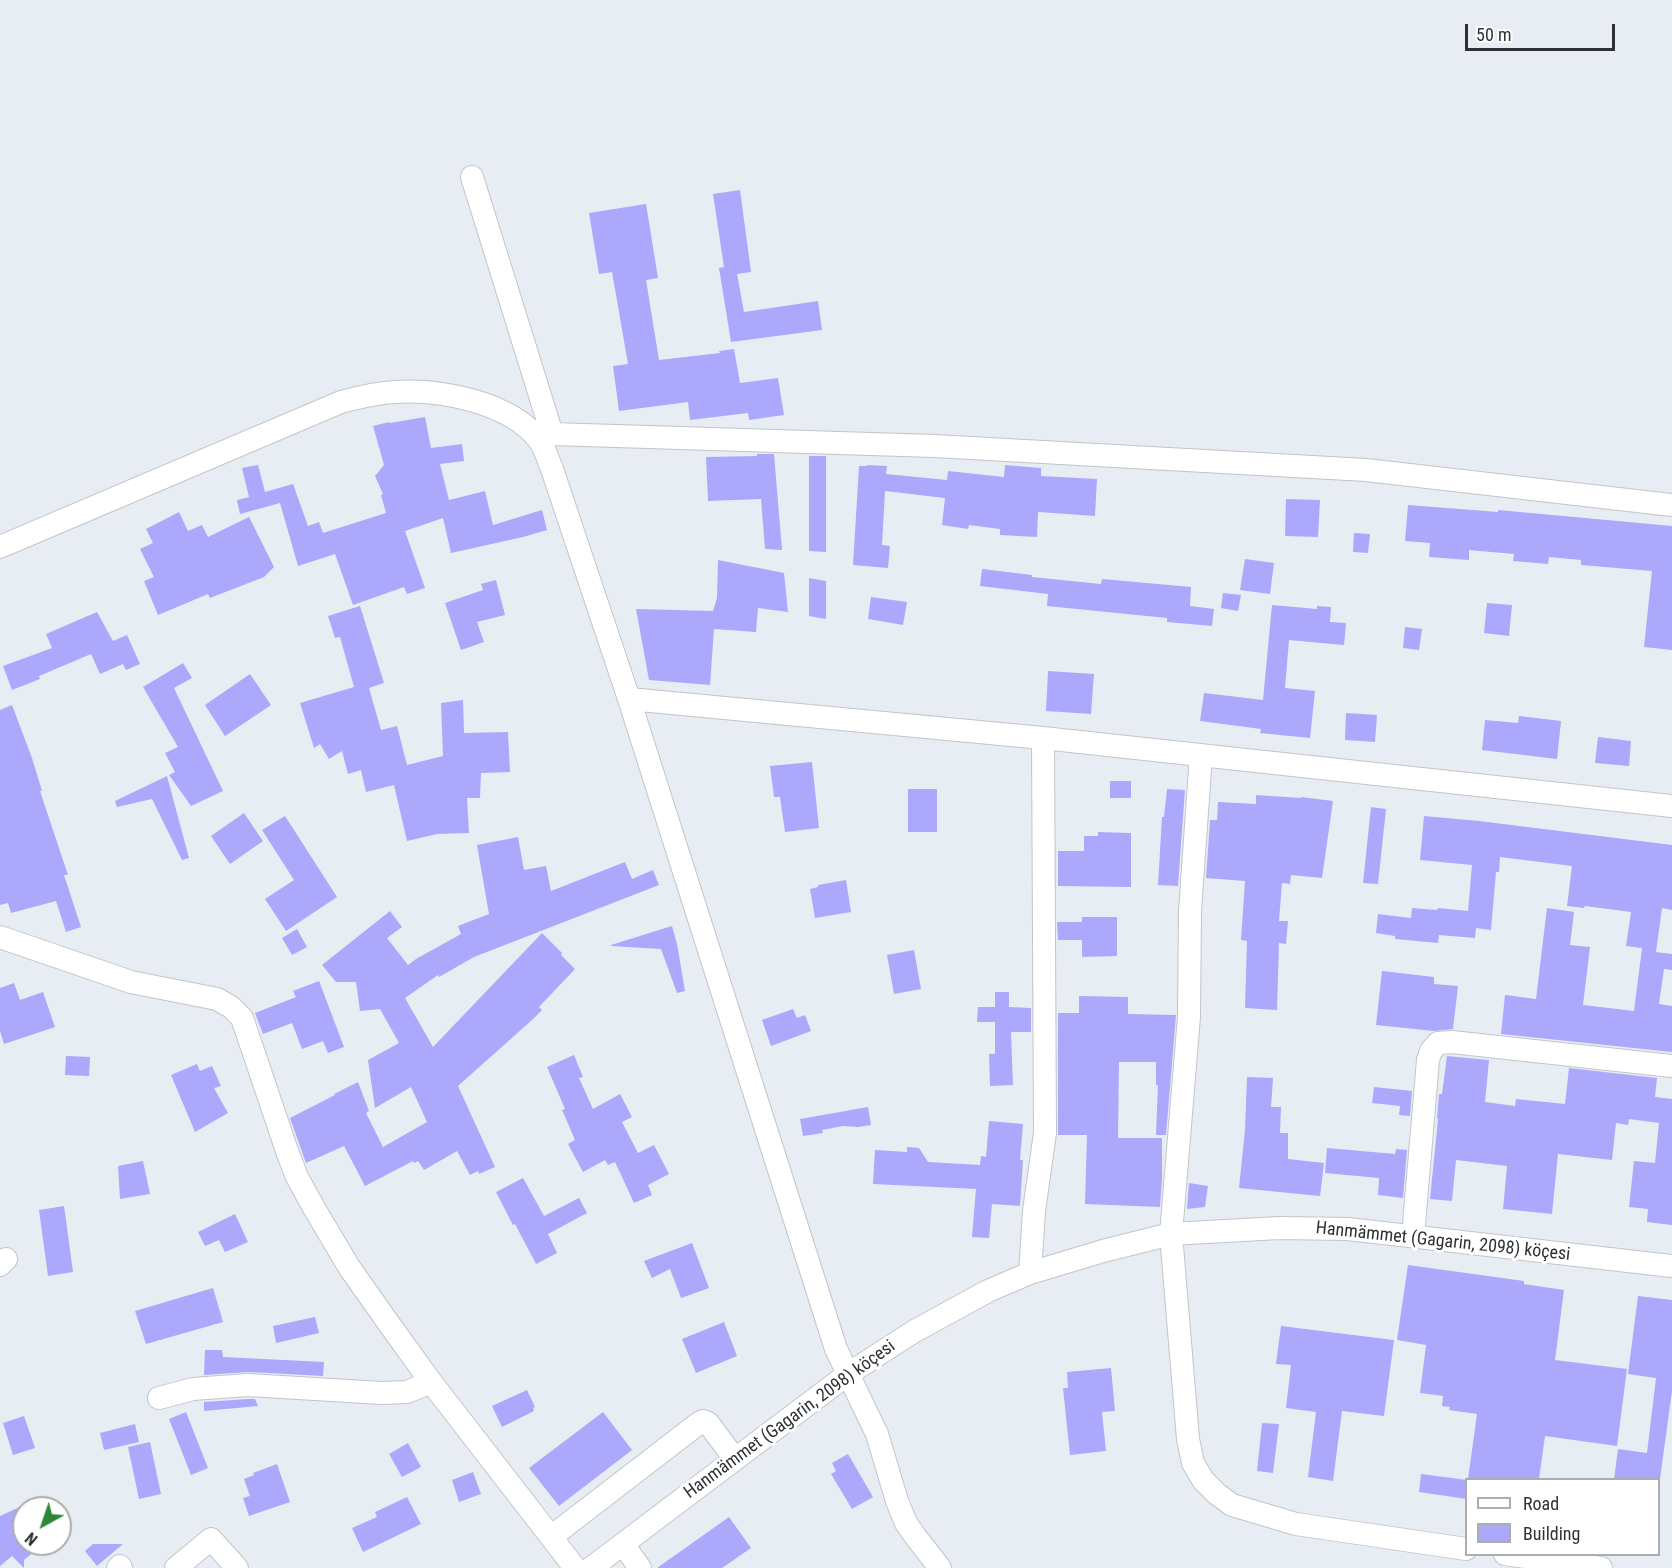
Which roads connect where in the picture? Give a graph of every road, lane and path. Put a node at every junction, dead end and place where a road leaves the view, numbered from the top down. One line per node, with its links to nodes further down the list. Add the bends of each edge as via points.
1 (472, 177): 2 (street, via 552,434 936,446 1366,471)
2 (1672, 505)
3 (0, 548): 4 (street, via 341,402 397,392 465,398 522,423 540,441)
4 (629, 699): 5 (street); 14 (street, via 836,1349)
5 (1043, 738): 6 (street); 13 (street, via 1045,1133)
6 (1201, 755): 7 (street); 10 (street, via 1190,910 1190,1017)
7 (1672, 806)
8 (0, 937): 15 (street, via 131,982 217,999 242,1018 297,1177 349,1267)
9 (1672, 1066): 11 (street, via 1438,1043 1428,1060)
10 (1171, 1234): 11 (street, Hanmämmet (Gagarin, 2098) köçesi, via 1279,1228 1348,1229); 13 (street, Hanmämmet (Gagarin, 2098) köçesi); 20 (street, via 1188,1439 1193,1463 1203,1480 1232,1505 1296,1524)
11 (1413, 1236): 12 (street, Hanmämmet (Gagarin, 2098) köçesi)
12 (1672, 1266)
13 (1030, 1273): 14 (street, Hanmämmet (Gagarin, 2098) köçesi, via 948,1312)
14 (848, 1374): 17 (street, Hanmämmet (Gagarin, 2098) köçesi); 27 (street, via 876,1434 906,1522)
15 (431, 1382): 16 (street, via 407,1392 382,1394 248,1385 193,1389); 18 (street)
16 (159, 1398)
17 (735, 1460): 18 (street, via 703,1421); 19 (street, Hanmämmet (Gagarin, 2098) köçesi)
18 (551, 1537): 24 (street)
19 (623, 1544): 25 (street, Hanmämmet (Gagarin, 2098) köçesi); 26 (street)
20 (1465, 1549)
21 (1519, 1556): 28 (street)
22 (176, 1568): 23 (street, via 211,1539)
23 (237, 1568)
24 (575, 1568)
25 (591, 1568)
26 (640, 1568)
27 (940, 1568)
28 (1601, 1568)

